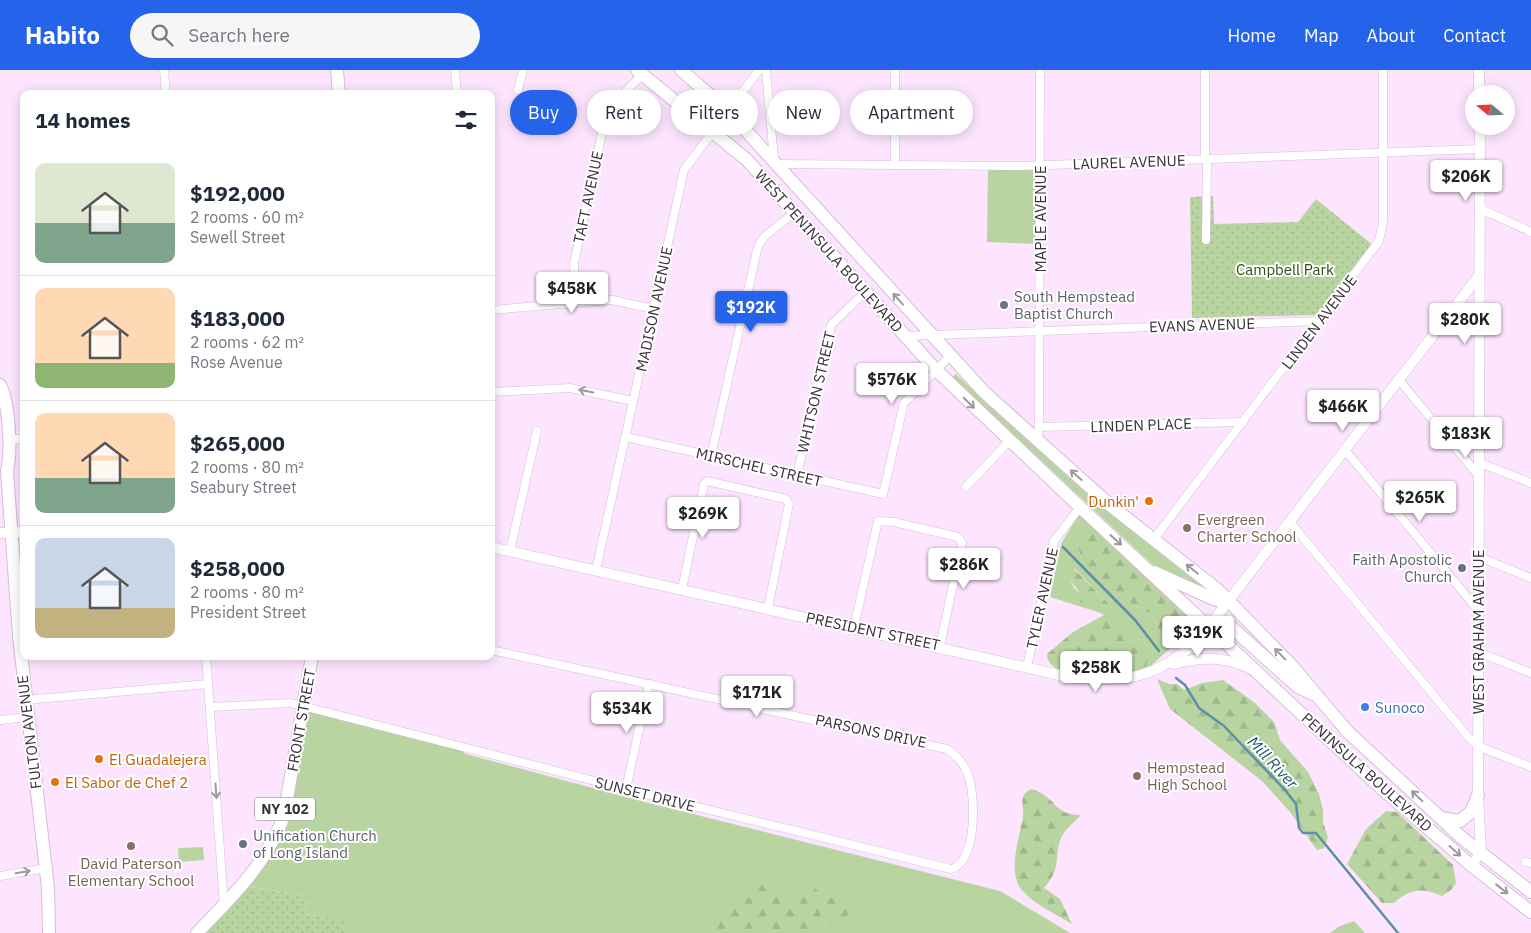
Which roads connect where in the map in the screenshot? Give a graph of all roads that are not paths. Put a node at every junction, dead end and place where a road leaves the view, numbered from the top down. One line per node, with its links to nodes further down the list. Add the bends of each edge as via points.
1 (164, 70): 15 (street)
2 (337, 70): 16 (main road)
3 (455, 70): 17 (street)
4 (523, 70): 18 (street)
5 (681, 70): 19 (main road, WEST PENINSULA BOULEVARD)
6 (759, 70): 20 (street, MADISON AVENUE)
7 (766, 70): 29 (street)
8 (895, 70): 30 (street)
9 (1040, 70): 31 (street, MAPLE AVENUE)
10 (1205, 70): 28 (street)
11 (1383, 70): 27 (street, LINDEN AVENUE)
12 (1479, 70): 14 (street)
13 (639, 73): 21 (main road, WEST PENINSULA BOULEVARD); 38 (street, TAFT AVENUE, via 607,110 574,263)
14 (1480, 85)
15 (166, 90)
16 (339, 90)
17 (457, 90)
18 (518, 90)
19 (704, 90)
20 (744, 90)
21 (671, 98)
22 (710, 135): 39 (street, MADISON AVENUE, via 684,170)
23 (718, 135): 33 (main road, WEST PENINSULA BOULEVARD, via 747,160)
24 (751, 135): 29 (main road, WEST PENINSULA BOULEVARD)
25 (1480, 135): 26 (street, WEST GRAHAM AVENUE)
26 (1480, 149): 27 (street, LAUREL AVENUE); 32 (street, WEST GRAHAM AVENUE)
27 (1382, 153): 28 (street, LAUREL AVENUE); 41 (street, LINDEN AVENUE, via 1383,223 1379,242)
28 (1206, 159): 31 (street, LAUREL AVENUE); 35 (street)
29 (776, 162): 30 (street, LAUREL AVENUE); 46 (main road, WEST PENINSULA BOULEVARD, one-way to 29)
30 (896, 165): 31 (street, LAUREL AVENUE)
31 (1040, 166): 44 (street, MAPLE AVENUE)
32 (1479, 208): 34 (street); 36 (street, WEST GRAHAM AVENUE)
33 (795, 212): 37 (main road, WEST PENINSULA BOULEVARD); 62 (street, via 764,237 758,246)
34 (1531, 232)
35 (1206, 240)
36 (1478, 277): 42 (street, PRESIDENT STREET); 43 (street, WEST GRAHAM AVENUE)
37 (865, 292): 45 (main road, WEST PENINSULA BOULEVARD); 65 (street, WHITSON STREET, via 831,325)
38 (576, 302): 39 (street, via 612,300); 40 (street)
39 (654, 309): 52 (street, MADISON AVENUE)
40 (495, 310)
41 (1320, 320): 44 (street, EVANS AVENUE); 53 (street, LINDEN AVENUE)
42 (1444, 322): 43 (street, via 1465,319); 49 (street, PRESIDENT STREET)
43 (1478, 329): 63 (street, WEST GRAHAM AVENUE)
44 (1039, 331): 46 (street, EVANS AVENUE); 54 (street, MAPLE AVENUE)
45 (905, 336): 46 (street, EVANS AVENUE); 48 (main road, WEST PENINSULA BOULEVARD)
46 (931, 336): 47 (main road, WEST PENINSULA BOULEVARD)
47 (950, 356): 48 (street); 60 (main road, WEST PENINSULA BOULEVARD)
48 (934, 369): 59 (main road, WEST PENINSULA BOULEVARD, one-way to 59); 65 (street, MIRSCHEL STREET, via 904,403 883,494)
49 (1399, 380): 61 (street, PRESIDENT STREET); 66 (street)
50 (0, 385): 58 (main road, FULTON AVENUE, via 4,392)
51 (495, 392): 52 (street, one-way to 51, via 570,388)
52 (634, 401): 56 (street, MADISON AVENUE)
53 (1243, 422): 54 (street, LINDEN PLACE); 72 (street, LINDEN AVENUE)
54 (1040, 427): 60 (street, MAPLE AVENUE)
55 (537, 431): 74 (street)
56 (626, 437): 62 (street, MIRSCHEL STREET); 76 (street, MADISON AVENUE)
57 (20, 438): 58 (street)
58 (8, 440): 64 (main road, FULTON AVENUE, via 10,460)
59 (1010, 440): 68 (street); 69 (main road, WEST PENINSULA BOULEVARD)
60 (1037, 441): 72 (main road, WEST PENINSULA BOULEVARD, one-way to 60)
61 (1345, 450): 70 (street, PRESIDENT STREET); 82 (street)
62 (711, 456): 65 (street, MIRSCHEL STREET)
63 (1478, 462): 66 (street, WEST GRAHAM AVENUE); 67 (street)
64 (3, 467): 71 (main road, FULTON AVENUE)
65 (797, 475)
66 (1478, 475): 75 (street, WEST GRAHAM AVENUE)
67 (1531, 483)
68 (966, 487)
69 (1080, 507): 77 (main road, WEST PENINSULA BOULEVARD, one-way to 77); 93 (street, TYLER AVENUE, via 1054,541)
70 (1290, 522): 80 (street, PRESIDENT STREET); 104 (street)
71 (12, 532): 85 (main road, FULTON AVENUE)
72 (1154, 539): 80 (main road, WEST PENINSULA BOULEVARD, one-way to 72)
73 (495, 548): 74 (street, PRESIDENT STREET)
74 (510, 551): 76 (street, PRESIDENT STREET)
75 (1479, 557): 78 (street); 82 (street, WEST GRAHAM AVENUE)
76 (596, 570): 79 (street, PRESIDENT STREET)
77 (1150, 571): 80 (main road, via 1216,600); 84 (main road, WEST PENINSULA BOULEVARD)
78 (1531, 578)
79 (682, 589): 81 (street, PRESIDENT STREET); 81 (street, via 702,490 707,481 786,499 789,504 790,512)
80 (1228, 601): 84 (street, PRESIDENT STREET); 98 (main road, PENINSULA BOULEVARD, one-way to 80)
81 (768, 608): 83 (street, PRESIDENT STREET)
82 (1478, 610): 88 (street, WEST GRAHAM AVENUE)
83 (854, 627): 86 (street, PRESIDENT STREET); 86 (street, via 878,522 894,522 958,537 962,543)
84 (1208, 627): 92 (street, PRESIDENT STREET, via 1184,654); 95 (main road, PENINSULA BOULEVARD); 98 (main road, via 1230,626 1298,687)
85 (20, 635)
86 (940, 646): 93 (street, PRESIDENT STREET)
87 (495, 651): 97 (street, PARSONS DRIVE)
88 (1478, 652): 94 (street); 104 (street, WEST GRAHAM AVENUE)
89 (22, 660): 99 (main road, FULTON AVENUE)
90 (206, 660): 96 (street)
91 (311, 660): 101 (main road, FRONT STREET / NY 102)
92 (1166, 666): 93 (street, PRESIDENT STREET, via 1150,673 1101,681); 95 (street, via 1211,658 1235,662)
93 (1026, 667)
94 (1531, 673)
95 (1260, 674): 111 (main road, PENINSULA BOULEVARD, one-way to 111, via 1383,790)
96 (208, 684): 99 (street); 100 (street)
97 (649, 684): 106 (street); 109 (street, PARSONS DRIVE, via 947,749 960,759 968,772 974,818)
98 (1318, 696): 108 (main road, PENINSULA BOULEVARD, one-way to 98, via 1347,732)
99 (25, 700): 102 (main road, FULTON AVENUE)
100 (210, 707): 101 (street, SUNSET DRIVE, via 291,702); 115 (street, one-way to 115)
101 (304, 707): 106 (street, SUNSET DRIVE); 115 (main road, FRONT STREET / NY 102, via 284,816 275,839 250,878)
102 (27, 717): 103 (street); 112 (main road, FULTON AVENUE)
103 (0, 720)
104 (1478, 746): 105 (street); 107 (street, WEST GRAHAM AVENUE)
105 (1531, 767)
106 (626, 789): 109 (street, SUNSET DRIVE, via 951,868 955,868 964,856)
107 (1478, 795): 108 (main road, via 1471,812 1460,821); 110 (street, WEST GRAHAM AVENUE)
108 (1441, 818): 110 (main road, PENINSULA BOULEVARD)
109 (969, 839)
110 (1481, 851): 111 (street); 114 (main road, PENINSULA BOULEVARD)
111 (1472, 866): 116 (main road, PENINSULA BOULEVARD, one-way to 116)
112 (46, 868): 113 (street, one-way to 112); 117 (main road, FULTON AVENUE)
113 (0, 876)
114 (1531, 892)
115 (224, 905): 118 (main road, FRONT STREET / NY 102)
116 (1531, 912)
117 (49, 933)
118 (197, 933)

